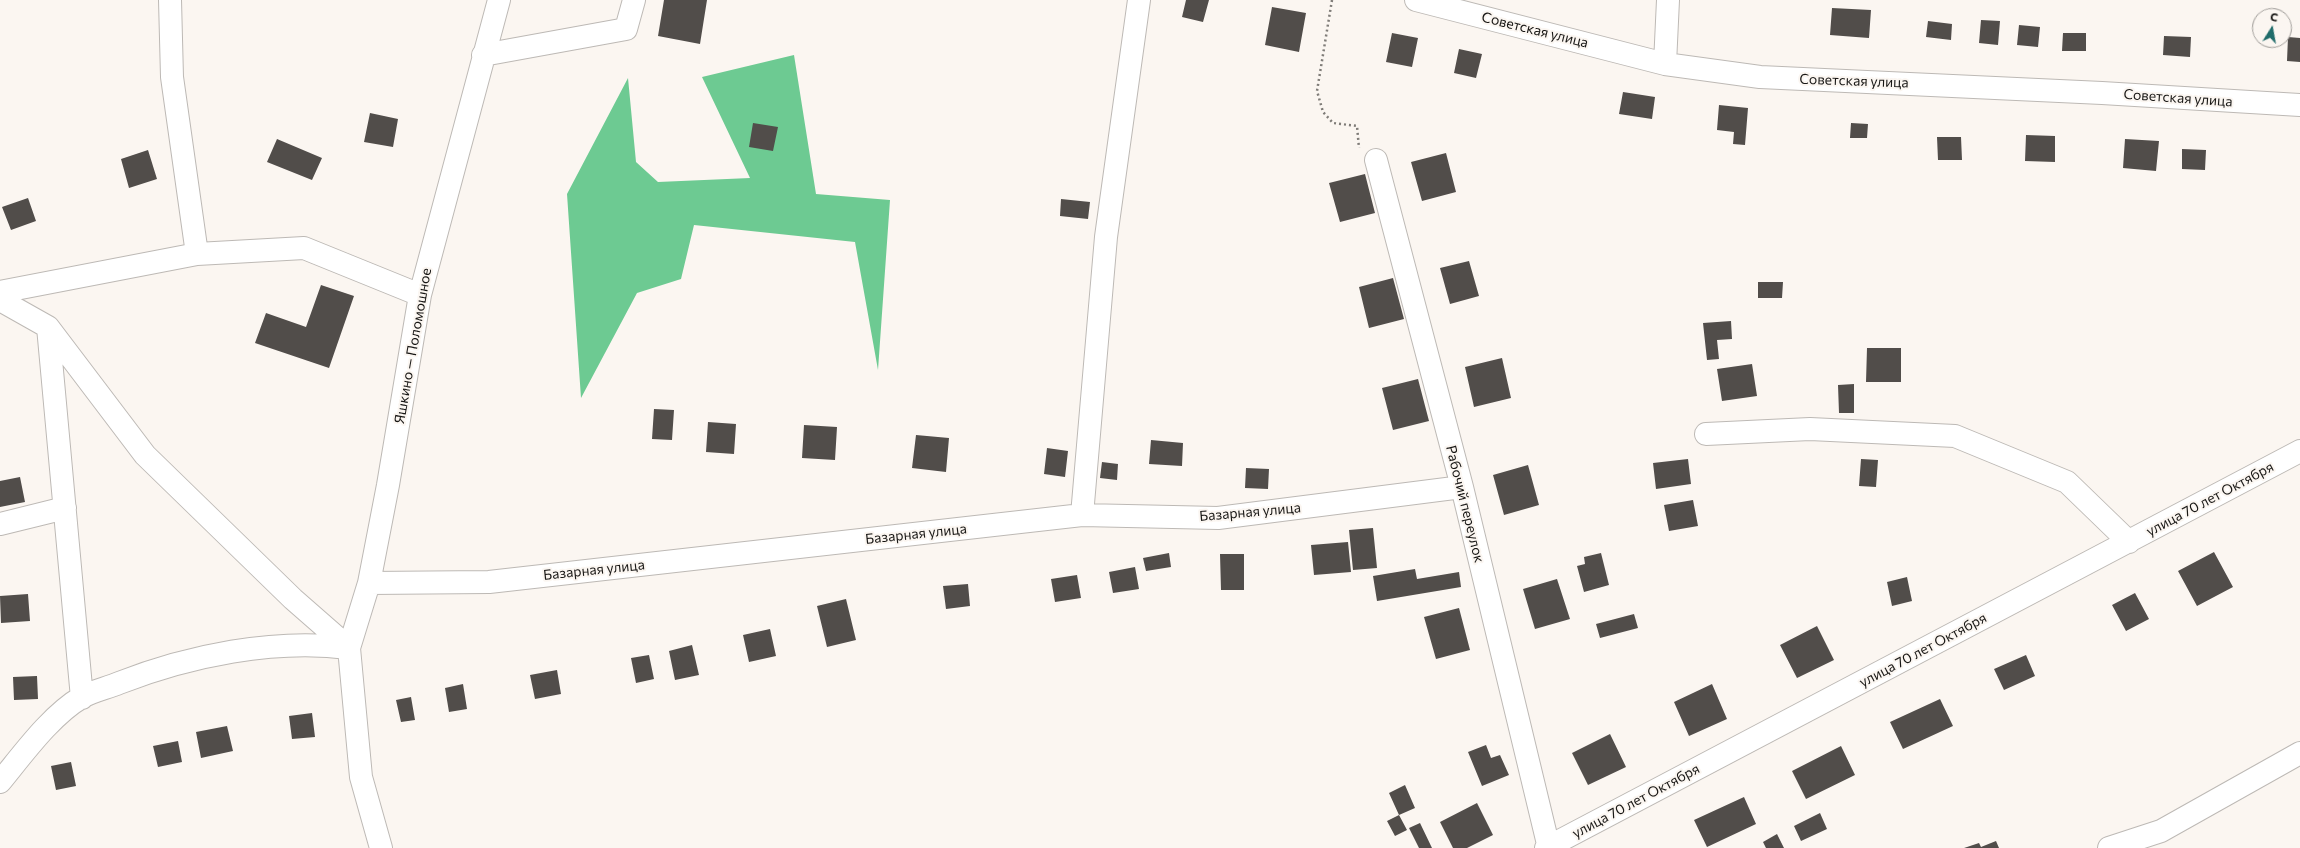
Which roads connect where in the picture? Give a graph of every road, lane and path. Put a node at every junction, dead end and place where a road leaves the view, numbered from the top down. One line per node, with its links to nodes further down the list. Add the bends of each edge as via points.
1 (170, 0): 12 (street, via 172,77)
2 (499, 0): 8 (street, Яшкино — Поломошное)
3 (634, 0): 8 (street, via 626,29)
4 (1139, 0): 21 (street, via 1106,237)
5 (1332, 0): 11 (path, via 1317,91 1322,112 1334,123 1357,126 1360,155)
6 (1416, 0): 9 (street, Советская улица)
7 (1668, 0): 9 (street)
8 (483, 55): 14 (street, Яшкино — Поломошное)
9 (1665, 64): 10 (street, Советская улица, via 1760,77)
10 (2300, 105)
11 (1376, 160): 19 (street, Рабочий переулок)
12 (197, 254): 13 (street); 14 (street, via 304,248)
13 (0, 292)
14 (420, 295): 24 (street, Яшкино — Поломошное)
15 (0, 300): 16 (street)
16 (48, 327): 20 (street); 25 (street, via 145,455 293,599)
17 (1706, 434): 23 (street, via 1810,429 1955,436 2067,482)
18 (2300, 451): 23 (street, улица 70 лет Октября)
19 (1462, 487): 21 (street, Базарная улица, via 1218,518); 30 (street, Рабочий переулок)
20 (65, 508): 22 (street); 26 (street)
21 (1082, 516): 24 (street, Базарная улица, via 488,582)
22 (0, 524)
23 (2129, 542): 30 (street, улица 70 лет Октября)
24 (369, 583): 25 (street, Яшкино — Поломошное)
25 (349, 648): 26 (street, via 326,645 279,647 203,656 140,675); 29 (street, via 361,777)
26 (82, 698): 28 (street, via 53,720)
27 (2300, 753): 31 (street, via 2161,831)
28 (0, 782)
29 (381, 848)
30 (1548, 848)
31 (2109, 848)

